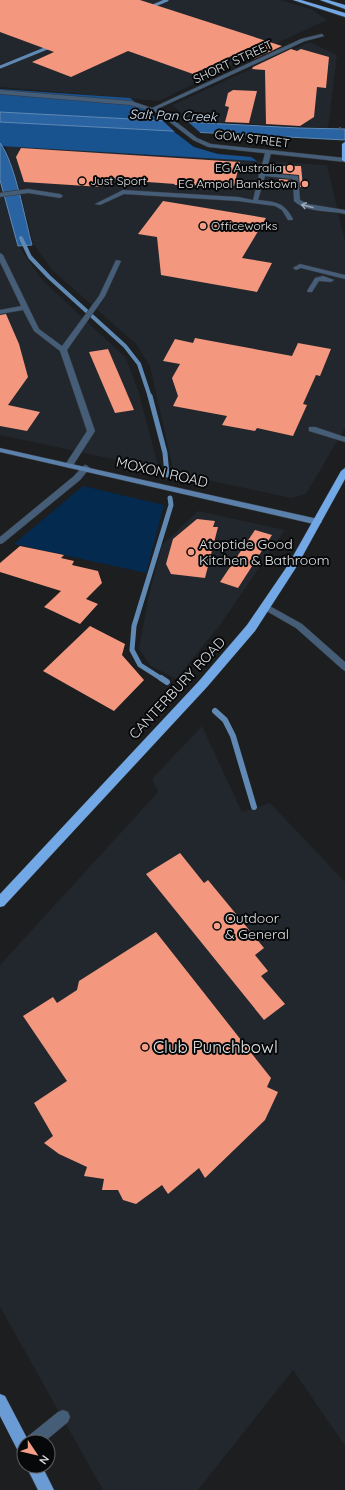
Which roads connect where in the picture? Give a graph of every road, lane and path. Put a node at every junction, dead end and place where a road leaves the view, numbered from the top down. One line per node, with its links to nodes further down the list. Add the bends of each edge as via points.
1 (296, 0): 5 (highway)
2 (323, 0): 6 (highway)
3 (340, 0): 4 (highway)
4 (345, 2)
5 (315, 6): 7 (highway); 8 (highway)
6 (345, 7)
7 (345, 15)
8 (345, 21)
9 (322, 35): 11 (street, SHORT STREET, via 297,43)
10 (0, 92): 11 (street, GOW STREET, via 119,101)
11 (153, 109): 13 (street, GOW STREET, via 205,144 216,148)
12 (345, 144): 14 (highway)
13 (268, 153): 14 (street, GOW STREET); 15 (street)
14 (345, 160)
15 (262, 174): 18 (street, via 296,177); 19 (street)
16 (3, 195): 17 (street, via 28,191)
17 (60, 196)
18 (288, 200): 19 (street); 21 (street, one-way to 18, via 304,206); 22 (street, via 286,209)
19 (255, 202): 20 (street, via 123,192)
20 (98, 204)
21 (345, 212)
22 (290, 219)
23 (0, 255): 29 (street)
24 (118, 262): 31 (street, via 102,296)
25 (296, 268): 26 (street, via 300,266)
26 (345, 277)
27 (345, 283): 28 (street, via 317,279)
28 (310, 291)
29 (25, 307): 30 (street); 31 (street, via 36,330)
30 (0, 312)
31 (63, 350): 35 (street, via 91,431)
32 (312, 429): 33 (street)
33 (345, 440)
34 (0, 450): 35 (main road, MOXON ROAD)
35 (69, 465): 36 (main road, MOXON ROAD)
36 (86, 468): 39 (main road, MOXON ROAD); 40 (street)
37 (345, 471): 38 (highway, CANTERBURY ROAD)
38 (342, 482): 39 (highway, CANTERBURY ROAD)
39 (318, 522): 41 (highway, CANTERBURY ROAD)
40 (0, 541)
41 (266, 607): 42 (street, via 299,626); 43 (highway, CANTERBURY ROAD, via 231,653)
42 (345, 667)
43 (0, 902)
44 (0, 1401): 46 (main road)
45 (63, 1417): 47 (street)
46 (17, 1434)
47 (42, 1434)
48 (38, 1474): 49 (main road)
49 (46, 1490)

